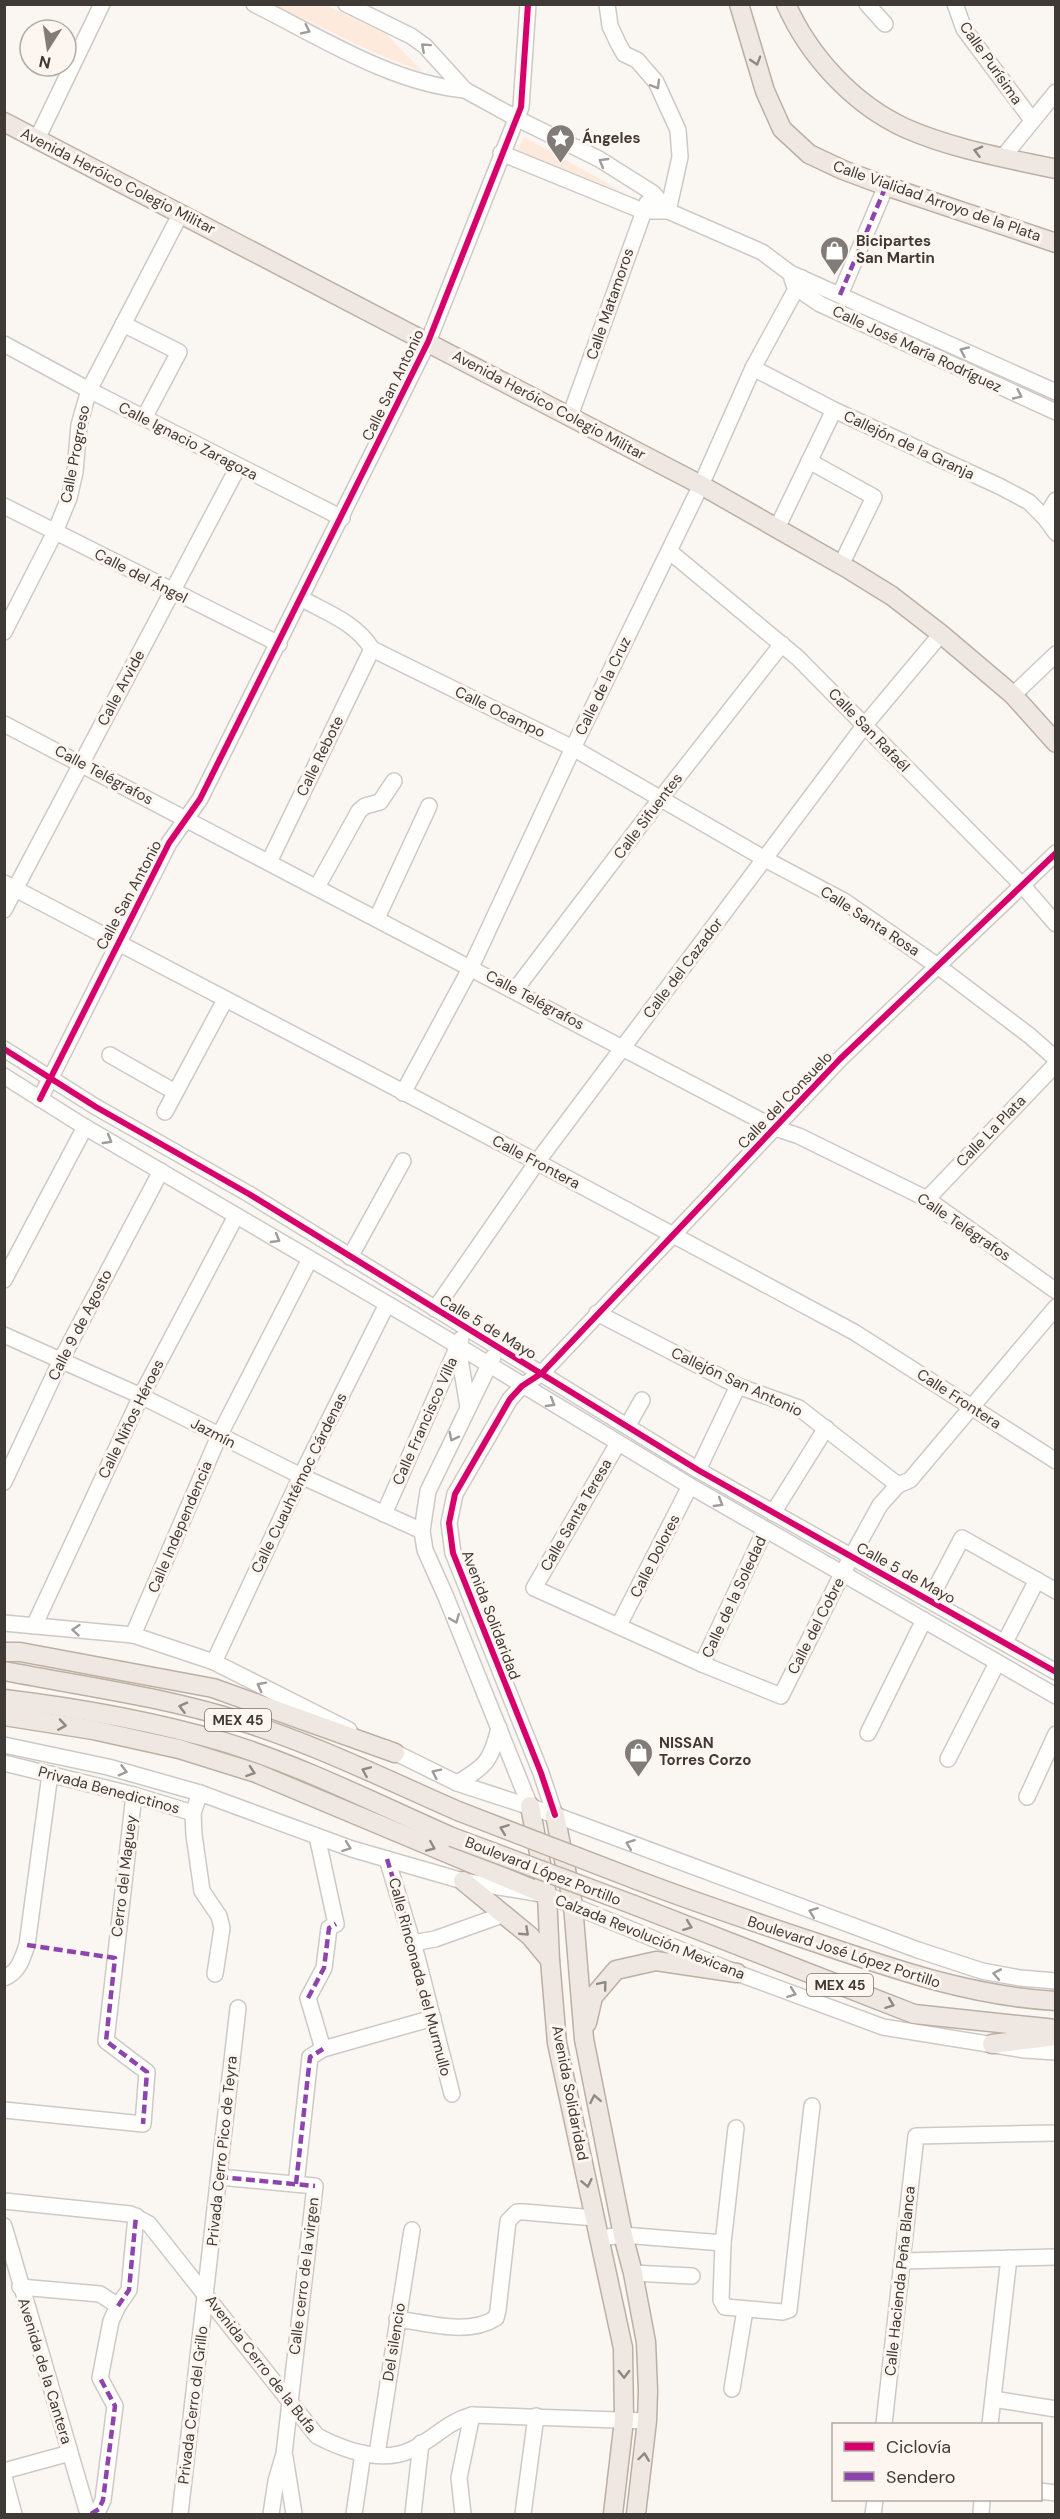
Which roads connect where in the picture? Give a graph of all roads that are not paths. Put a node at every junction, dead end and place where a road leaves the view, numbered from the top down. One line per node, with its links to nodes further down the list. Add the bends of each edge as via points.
1 (102, 4): 16 (street)
2 (254, 4): 11 (street, one-way to 11, via 413,81)
3 (346, 4): 11 (street, one-way to 3, via 425,46)
4 (528, 4): 13 (street, Calle San Antonio, via 521,107)
5 (607, 4): 23 (street, one-way to 23, via 610,26 624,54 637,60 656,82 678,130 680,157)
6 (739, 4): 20 (main road, Calle Vialidad Arroyo de la Plata, one-way to 20, via 765,91 782,129 809,154)
7 (786, 4): 18 (main road, one-way to 7, via 904,127 864,103 828,70 802,35)
8 (867, 4): 10 (street)
9 (955, 4): 14 (street, Calle Purísima, via 964,29)
10 (885, 24)
11 (465, 90): 13 (street, Calle José María Rodríguez)
12 (1056, 92): 14 (street)
13 (516, 118): 17 (street, Calle San Antonio); 21 (street, Calle José María Rodríguez, one-way to 13, via 599,159)
14 (1032, 120): 18 (street)
15 (4, 122): 16 (main road, Avenida Heróico Colegio Militar)
16 (37, 139): 24 (main road, Avenida Heróico Colegio Militar)
17 (501, 153): 22 (street, Calle José María Rodríguez); 29 (street, Calle San Antonio)
18 (1003, 157): 19 (main road)
19 (1056, 169)
20 (886, 186): 25 (main road, Calle Vialidad Arroyo de la Plata); 27 (street)
21 (653, 193): 22 (street, Calle Matamoros); 23 (street, Calle José María Rodríguez)
22 (643, 210): 23 (street, Calle José María Rodríguez); 36 (street, Calle Matamoros)
23 (668, 211): 26 (street, Calle José María Rodríguez, via 762,252)
24 (181, 213): 28 (street, Calle Progreso); 29 (main road, Avenida Heróico Colegio Militar)
25 (1050, 237)
26 (796, 279): 27 (street, Calle José María Rodríguez); 31 (street, Calle de la Cruz); 35 (street, Calle José María Rodríguez, one-way to 35, via 820,304)
27 (840, 295): 33 (street, Calle José María Rodríguez, one-way to 27)
28 (123, 324): 32 (street, Calle Progreso); 37 (street, via 179,352)
29 (428, 342): 36 (main road, Avenida Heróico Colegio Militar); 43 (street, Calle San Antonio)
30 (4, 344): 32 (street, Calle Ignacio Zaragoza)
31 (753, 368): 34 (street, Callejón de la Granja); 40 (street, Calle de la Cruz)
32 (89, 390): 37 (street, Calle Ignacio Zaragoza); 46 (street, Calle Progreso, via 79,425 69,498)
33 (1056, 392)
34 (834, 410): 38 (street); 44 (street, Callejón de la Granja, via 1001,487 1029,502)
35 (1056, 412)
36 (570, 416): 40 (main road, Avenida Heróico Colegio Militar)
37 (144, 418): 39 (street, Calle Ignacio Zaragoza)
38 (809, 461): 45 (street); 49 (street, via 874,496)
39 (238, 466): 43 (street, Calle Ignacio Zaragoza); 50 (street, Calle Arvide)
40 (701, 485): 45 (main road, Avenida Heróico Colegio Militar); 48 (street, Calle de la Cruz)
41 (1056, 500): 44 (street)
42 (4, 506): 46 (street, Calle del Ángel)
43 (342, 518): 51 (street, Calle San Antonio)
44 (1045, 518): 47 (street, Callejón de la Granja)
45 (777, 528): 49 (main road, Avenida Heróico Colegio Militar)
46 (55, 532): 50 (street, Calle del Ángel); 52 (street, Calle Progreso)
47 (1056, 533)
48 (669, 551): 55 (street, Calle San Rafaél); 62 (street, Calle de la Cruz)
49 (841, 565): 53 (main road, Avenida Heróico Colegio Militar, via 892,596)
50 (172, 592): 54 (street, Calle del Ángel); 63 (street, Calle Arvide)
51 (302, 599): 54 (street, Calle San Antonio); 56 (street, Calle Ocampo, via 348,623)
52 (4, 632)
53 (940, 634): 58 (main road, Avenida Heróico Colegio Militar); 60 (street, Calle del Cazador)
54 (279, 644): 67 (street, Calle San Antonio, via 200,799)
55 (783, 644): 60 (street, Calle San Rafaél); 65 (street, Calle Sifuentes)
56 (372, 649): 62 (street, Calle Ocampo); 70 (street, Calle Rebote)
57 (1056, 654): 58 (street)
58 (1013, 695): 61 (main road, Avenida Heróico Colegio Militar)
59 (4, 724): 63 (street, Calle Telégrafos)
60 (864, 726): 69 (street, Calle del Cazador); 72 (street, Calle San Rafaél)
61 (1056, 743)
62 (573, 748): 65 (street, Calle Ocampo); 78 (street, Calle de la Cruz)
63 (82, 764): 67 (street, Calle Telégrafos); 71 (street, Calle Arvide)
64 (394, 781): 73 (street, via 380,802 359,811)
65 (661, 798): 69 (street, Calle Ocampo); 80 (street, Calle Sifuentes)
66 (429, 806): 75 (street)
67 (186, 818): 70 (street, Calle Telégrafos); 77 (street, Calle San Antonio)
68 (1056, 853): 72 (street, Calle del Consuelo)
69 (765, 859): 79 (street, Calle Santa Rosa, via 844,901); 82 (street, Calle del Cazador)
70 (269, 862): 73 (street, Calle Telégrafos)
71 (10, 886): 74 (street, Calle Arvide); 77 (street, Calle Frontera)
72 (1023, 886): 76 (street, Calle San Rafaél); 79 (street, Calle del Consuelo)
73 (317, 887): 75 (street, Calle Telégrafos)
74 (4, 910)
75 (377, 918): 78 (street, Calle Telégrafos)
76 (1056, 924)
77 (118, 941): 81 (street, Calle Frontera); 87 (street, Calle San Antonio)
78 (471, 967): 80 (street, Calle Telégrafos); 90 (street, Calle de la Cruz)
79 (939, 967): 85 (street, Calle Santa Rosa); 94 (street, Calle del Consuelo, via 840,1059)
80 (515, 990): 82 (street, Calle Telégrafos)
81 (225, 1000): 89 (street); 90 (street, Calle Frontera)
82 (623, 1048): 94 (street, Calle Telégrafos); 96 (street, Calle del Cazador)
83 (4, 1049): 87 (street, Calle 5 de Mayo)
84 (110, 1055): 89 (street)
85 (1056, 1059)
86 (1056, 1064): 98 (street, Calle La Plata)
87 (51, 1077): 91 (street, Calle San Antonio); 101 (street, Calle 5 de Mayo)
88 (6, 1081): 91 (street)
89 (175, 1092): 92 (street)
90 (404, 1093): 96 (street, Calle Frontera)
91 (40, 1098): 93 (street)
92 (165, 1112)
93 (85, 1127): 97 (street, one-way to 97); 103 (street)
94 (775, 1128): 98 (street, Calle Telégrafos); 100 (street, Calle del Consuelo)
95 (403, 1161): 101 (street)
96 (537, 1162): 100 (street, Calle Frontera); 107 (street, Calle del Cazador)
97 (161, 1171): 99 (street); 113 (street, Calle 9 de Agosto)
98 (927, 1199): 104 (street, Calle Telégrafos)
99 (236, 1216): 102 (street, one-way to 102); 118 (street, Calle Niños Héroes)
100 (672, 1235): 108 (street, Calle del Consuelo); 121 (street, Calle Frontera, via 854,1332)
101 (350, 1257): 107 (street, Calle 5 de Mayo)
102 (310, 1259): 105 (street); 124 (street, Calle Independencia)
103 (4, 1280)
104 (1056, 1291)
105 (387, 1304): 111 (street); 128 (street, Calle Cuauhtémoc Cárdenas)
106 (1056, 1307): 121 (street, Calle del Cobre)
107 (435, 1308): 109 (street, Calle 5 de Mayo)
108 (597, 1313): 115 (street, Calle del Consuelo); 117 (street, Callejón San Antonio)
109 (466, 1328): 111 (street, Calle Francisco Villa); 112 (street, Calle 5 de Mayo)
110 (4, 1335): 113 (street, Jazmín)
111 (458, 1347): 114 (street); 120 (street); 133 (street, Calle Francisco Villa)
112 (497, 1347): 114 (street, Avenida Solidaridad); 115 (street, Calle 5 de Mayo)
113 (61, 1360): 118 (street, Jazmín); 129 (street, Calle 9 de Agosto)
114 (489, 1365): 116 (street); 120 (street, Avenida Solidaridad)
115 (542, 1373): 116 (street, Avenida Solidaridad); 122 (street, Calle 5 de Mayo)
116 (522, 1386): 125 (street, one-way to 125); 170 (street, Avenida Solidaridad, via 510,1399 455,1494 449,1523 453,1553)
117 (738, 1386): 123 (street, Callejón San Antonio, via 799,1408); 127 (street)
118 (141, 1396): 124 (street, Jazmín); 144 (street, Calle Niños Héroes)
119 (642, 1400): 122 (street)
120 (468, 1407): 135 (street, Avenida Solidaridad, one-way to 135, via 428,1491)
121 (972, 1407): 126 (street, Calle Frontera); 130 (street, Calle del Cobre, via 910,1480)
122 (628, 1425): 127 (street, Calle 5 de Mayo)
123 (826, 1428): 130 (street, Callejón San Antonio); 132 (street)
124 (219, 1436): 128 (street, Jazmín); 145 (street, Calle Independencia)
125 (618, 1443): 131 (street); 143 (street, Calle Santa Teresa, via 534,1588)
126 (1056, 1461)
127 (698, 1470): 132 (street, Calle 5 de Mayo)
128 (301, 1476): 133 (street, Jazmín); 148 (street, Calle Cuauhtémoc Cárdenas)
129 (4, 1482)
130 (898, 1485): 136 (street, Calle del Cobre, via 880,1505)
131 (690, 1486): 134 (street, one-way to 134); 143 (street, Calle Dolores)
132 (773, 1513): 136 (street, Calle 5 de Mayo)
133 (384, 1514): 135 (street, Jazmín)
134 (765, 1530): 137 (street); 150 (street, Calle de la Soledad)
135 (422, 1531): 156 (street, Avenida Solidaridad, one-way to 156, via 425,1550)
136 (851, 1556): 137 (street, Calle del Cobre); 140 (street, Calle 5 de Mayo)
137 (842, 1574): 141 (street); 150 (street, Calle del Cobre, via 781,1696)
138 (1037, 1580): 139 (street); 140 (street, via 962,1538); 146 (street)
139 (1056, 1591)
140 (930, 1599): 146 (street, Calle 5 de Mayo)
141 (924, 1620): 149 (street); 157 (street)
142 (4, 1623): 144 (street)
143 (620, 1625): 150 (street)
144 (34, 1626): 145 (street, one-way to 144)
145 (133, 1635): 148 (street)
146 (1005, 1642): 152 (street, Calle 5 de Mayo)
147 (4, 1652): 160 (main road, via 213,1688)
148 (214, 1662): 160 (street, one-way to 148)
149 (996, 1663): 153 (street); 161 (street)
150 (702, 1664)
151 (4, 1671): 173 (main road, Boulevard López Portillo / MEX 45, one-way to 151, bridge, via 239,1720 158,1700)
152 (1056, 1672)
153 (1056, 1696)
154 (4, 1699): 177 (main road, Boulevard López Portillo / MEX 45, bridge, via 143,1721 225,1743 275,1760 452,1837)
155 (4, 1716): 175 (main road, one-way to 175, via 179,1749 256,1773)
156 (499, 1728): 164 (street, via 493,1754 478,1771); 168 (street, Avenida Solidaridad)
157 (868, 1733)
158 (1056, 1734): 167 (street)
159 (4, 1745): 165 (street, Calzada Revolución Mexicana, one-way to 165)
160 (395, 1753): 164 (street, one-way to 160)
161 (948, 1759)
162 (4, 1763): 163 (street, Privada Benedictinos)
163 (50, 1774): 166 (street, Privada Benedictinos); 183 (street, via 27,1945 20,1965)
164 (457, 1783): 168 (street)
165 (200, 1792): 169 (street, Privada Benedictinos); 171 (street, Calzada Revolución Mexicana)
166 (134, 1795): 169 (street, Privada Benedictinos); 196 (street, Cerro del Maguey, via 106,2041 147,2072 143,2124)
167 (1027, 1797)
168 (530, 1806): 170 (street); 175 (main road, Avenida Solidaridad)
169 (194, 1813): 182 (street, via 202,1891 219,1916 222,1928)
170 (555, 1815): 176 (main road, Avenida Solidaridad); 184 (street, one-way to 170, via 982,1971 918,1950)
171 (317, 1836): 172 (street, Calzada Revolución Mexicana, one-way to 172); 192 (street, via 336,1924 329,1928 324,1968 308,1998)
172 (387, 1859): 174 (street, Calzada Revolución Mexicana); 179 (street, Calle Rinconada del Murmullo)
173 (637, 1880): 185 (main road, Boulevard José López Portillo / MEX 45, via 729,1915 913,1975 1000,1997)
174 (463, 1881): 175 (street, Calzada Revolución Mexicana); 178 (main road)
175 (547, 1895): 176 (street, Calzada Revolución Mexicana); 180 (main road, Avenida Solidaridad)
176 (573, 1905): 181 (street, Calzada Revolución Mexicana); 190 (main road, Avenida Solidaridad)
177 (633, 1905): 188 (main road, Boulevard José López Portillo / MEX 45, one-way to 188, via 914,2013)
178 (505, 1914): 179 (street); 180 (main road, one-way to 180)
179 (413, 1943): 187 (street, Calle Rinconada del Murmullo)
180 (550, 1960): 203 (main road, Avenida Solidaridad, one-way to 203, via 557,2043)
181 (737, 1973): 190 (main road, one-way to 181, via 593,1997 615,1971 656,1961); 191 (street, Calzada Revolución Mexicana, one-way to 191, via 883,2027)
182 (215, 1974)
183 (4, 1978)
184 (1056, 1981)
185 (1056, 2001)
186 (238, 2008): 199 (street, Privada Cerro Pico de Teyra)
187 (433, 2018): 192 (street); 194 (street, Calle Rinconada del Murmullo)
188 (1056, 2029)
189 (1056, 2036): 191 (main road)
190 (584, 2039): 206 (main road, Avenida Solidaridad, one-way to 190)
191 (992, 2044): 193 (street, Calzada Revolución Mexicana)
192 (323, 2049): 200 (street, via 310,2057)
193 (1056, 2052)
194 (452, 2094)
195 (812, 2106): 217 (street, via 789,2310)
196 (4, 2110)
197 (736, 2128): 208 (street)
198 (1056, 2133): 211 (street, Calle Hacienda Peña Blanca, via 916,2136)
199 (219, 2177): 200 (street); 215 (street, Privada Cerro Pico de Teyra)
200 (296, 2184): 221 (street, Calle cerro de la virgen, via 315,2186)
201 (4, 2201): 202 (street)
202 (136, 2216): 215 (street, Avenida Cerro de la Bufa, via 149,2224); 216 (street, via 129,2290)
203 (595, 2218): 207 (main road, Avenida Solidaridad); 218 (street, via 517,2212 508,2221 496,2318 485,2326 468,2328)
204 (4, 2226): 214 (street, Avenida de la Cantera)
205 (412, 2230): 218 (street, Del silencio)
206 (623, 2235): 207 (street); 208 (street); 212 (main road, Avenida Solidaridad)
207 (600, 2238): 225 (main road, Avenida Solidaridad, one-way to 225, via 623,2348)
208 (723, 2244): 217 (street, via 721,2300 725,2307)
209 (1056, 2257): 210 (street)
210 (1009, 2258): 211 (street); 220 (street)
211 (904, 2261): 227 (street, Calle Hacienda Peña Blanca)
212 (633, 2273): 213 (street); 226 (main road, Avenida Solidaridad, via 646,2342)
213 (692, 2276)
214 (20, 2287): 216 (street, via 100,2294); 230 (street, Avenida de la Cantera)
215 (205, 2295): 221 (street, Avenida Cerro de la Bufa); 237 (street, Privada Cerro del Grillo)
216 (118, 2306): 236 (street, via 111,2321 100,2378 115,2406 103,2500 99,2509)
217 (745, 2310): 219 (street)
218 (397, 2319): 232 (street, Del silencio)
219 (732, 2389)
220 (993, 2399): 222 (street); 228 (street)
221 (290, 2402): 231 (street, Calle cerro de la virgen); 232 (street, Avenida Cerro de la Bufa, via 317,2436 339,2447)
222 (1056, 2409)
223 (472, 2415): 224 (street, Avenida Cerro de la Bufa); 229 (street, Avenida Cerro de la Bufa, via 456,2420); 242 (street, via 459,2478)
224 (536, 2416): 225 (street, Avenida Cerro de la Bufa); 243 (street)
225 (624, 2420): 226 (street, Avenida Cerro de la Bufa); 244 (main road, Avenida Solidaridad)
226 (647, 2421): 245 (main road, Avenida Solidaridad, one-way to 226)
227 (884, 2423)
228 (990, 2423)
229 (421, 2443): 232 (street, Avenida Cerro de la Bufa, via 395,2454); 241 (street)
230 (70, 2453): 233 (street); 236 (street, Avenida de la Cantera)
231 (284, 2454): 238 (street); 239 (street)
232 (370, 2454): 240 (street, Del silencio)
233 (4, 2471)
234 (4, 2476): 235 (street)
235 (15, 2514)
236 (90, 2514)
237 (180, 2514)
238 (271, 2514)
239 (294, 2514)
240 (354, 2514)
241 (413, 2514)
242 (463, 2514)
243 (523, 2514)
244 (612, 2514)
245 (636, 2514)

